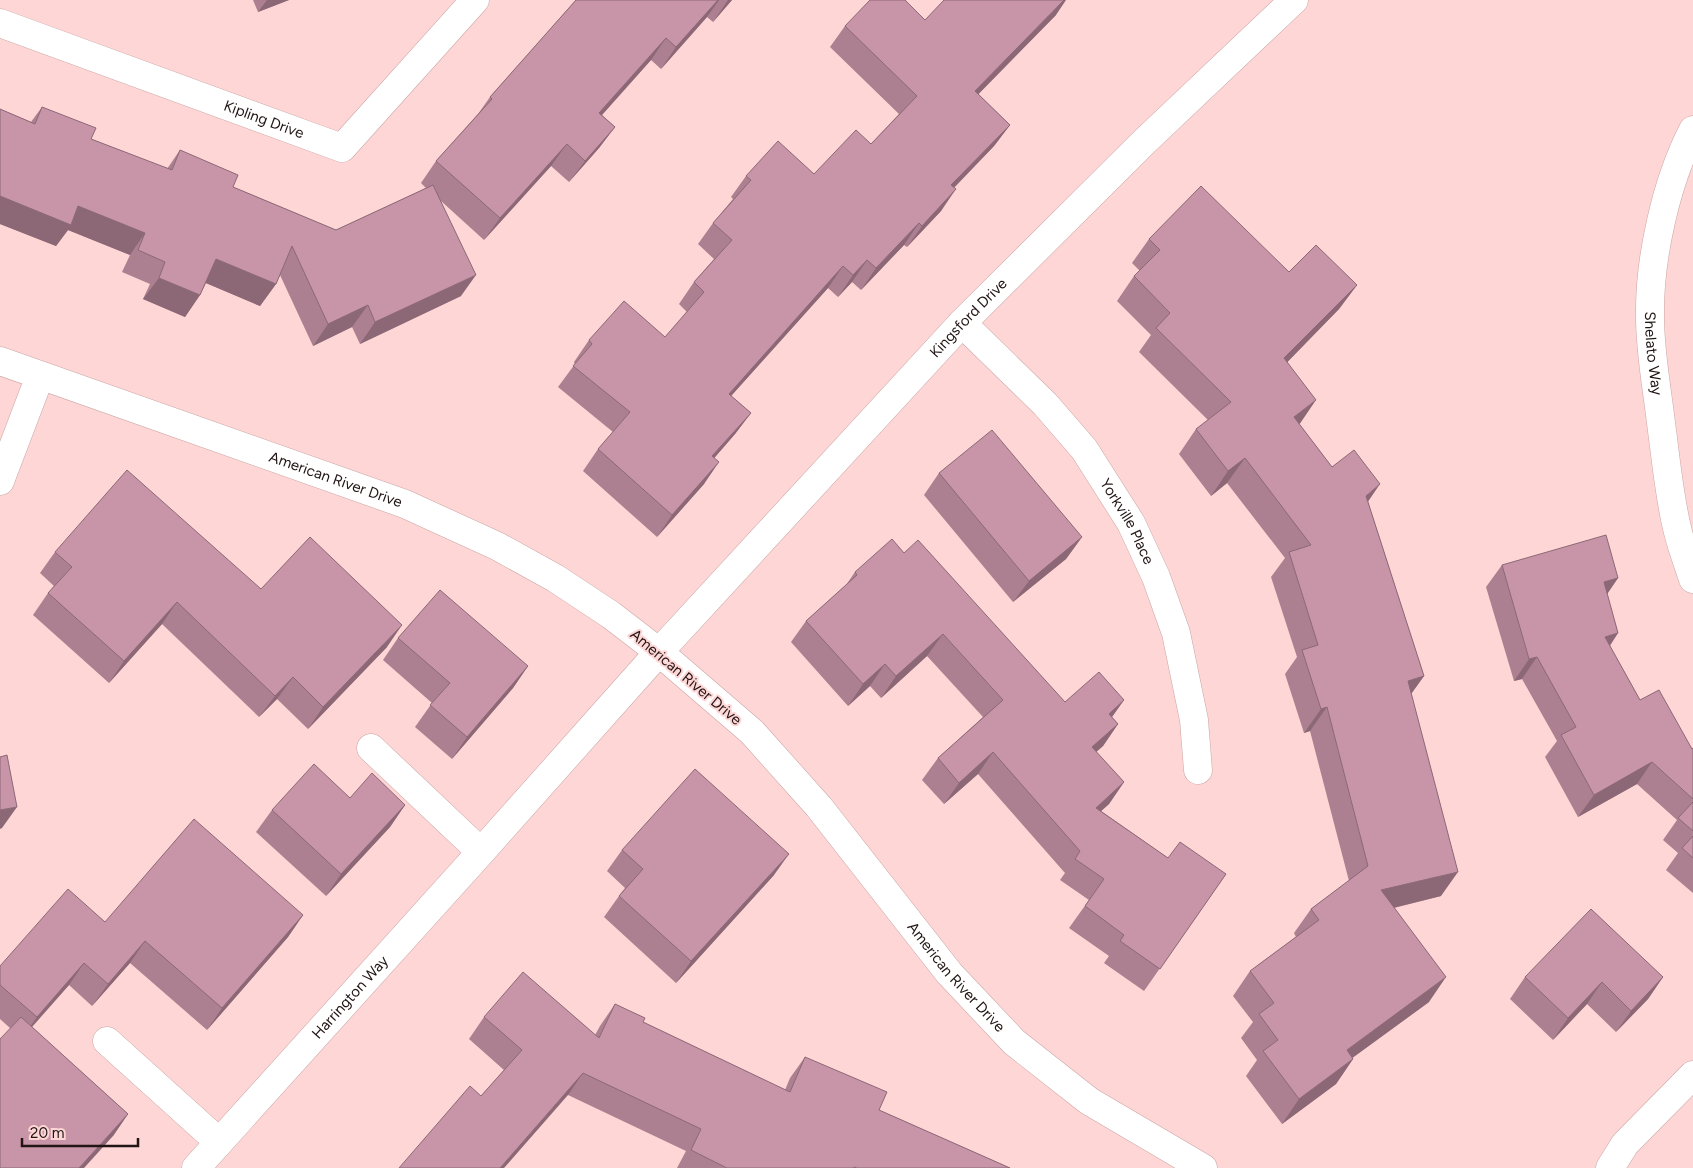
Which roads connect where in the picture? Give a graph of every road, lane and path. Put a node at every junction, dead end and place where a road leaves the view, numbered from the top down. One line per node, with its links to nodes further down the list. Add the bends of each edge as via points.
1 (475, 0): 3 (street, Kipling Drive, via 342,148)
2 (1294, 0): 5 (street, Kingsford Drive, via 1144,142)
3 (0, 23)
4 (1693, 130): 9 (street, Shelato Way, via 1667,198 1654,256 1650,316 1672,502)
5 (962, 323): 10 (street, Kingsford Drive); 12 (street, Yorkville Place, via 1045,404 1077,441 1131,524 1156,577 1176,633 1194,720)
6 (0, 362): 7 (street, American River Drive)
7 (40, 376): 8 (street); 10 (street, American River Drive, via 405,504 496,546 555,578)
8 (0, 481)
9 (1693, 579)
10 (659, 652): 13 (street, Harrington Way); 18 (street, American River Drive, via 752,732 818,807 949,974 1014,1042 1089,1101)
11 (371, 748): 13 (street)
12 (1198, 770)
13 (481, 852): 16 (street, Harrington Way)
14 (107, 1041): 16 (street)
15 (1693, 1075): 19 (street, via 1625,1144)
16 (219, 1142): 17 (street, Harrington Way)
17 (196, 1168)
18 (1203, 1168)
19 (1610, 1168)

